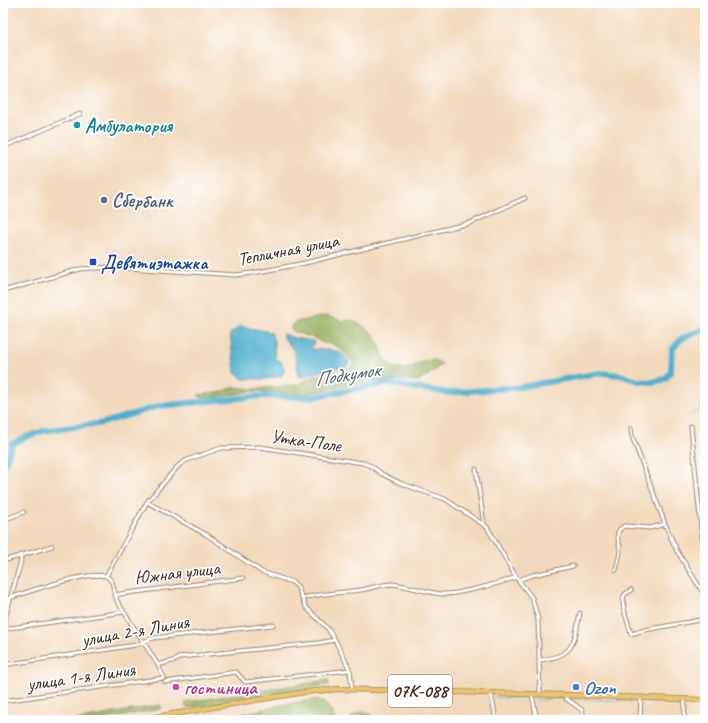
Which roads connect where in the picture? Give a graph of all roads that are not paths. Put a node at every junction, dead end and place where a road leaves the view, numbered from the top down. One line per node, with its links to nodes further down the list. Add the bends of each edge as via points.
1 (80, 114): 2 (street)
2 (3, 147)
3 (525, 198): 4 (street, Тепличная улица, via 470,223 253,273 236,275 113,266 80,269)
4 (3, 291)
5 (690, 426): 13 (street)
6 (631, 428): 11 (street)
7 (476, 469): 12 (street)
8 (147, 502): 12 (street, Утка-Поле, via 179,465 187,460 221,448 260,448 363,463 400,482 445,499); 20 (street, Утка-Поле); 27 (street, via 208,535 262,572 292,582 297,586)
9 (24, 512): 10 (street)
10 (3, 520)
11 (665, 524): 19 (street, via 650,528 624,526 619,530 617,540 620,555); 25 (street, via 677,551)
12 (484, 525): 22 (street, Утка-Поле)
13 (704, 543): 18 (street)
14 (52, 546): 15 (street)
15 (20, 555): 16 (street); 26 (street, via 21,561)
16 (3, 561)
17 (572, 566): 22 (street)
18 (705, 568)
19 (616, 570)
20 (106, 576): 24 (street, via 112,582); 26 (street, via 76,579)
21 (243, 578): 24 (street, Южная улица)
22 (517, 578): 27 (street, via 454,593 443,594 393,584); 37 (street, Утка-Поле, via 532,598 538,619)
23 (631, 590): 31 (street, via 625,595 623,607 631,634)
24 (115, 596): 29 (street)
25 (705, 596)
26 (11, 598): 28 (street); 32 (street)
27 (302, 598): 35 (street, via 306,607 328,628)
28 (3, 600)
29 (124, 612): 34 (street); 36 (street)
30 (580, 613): 37 (street, via 572,645 567,652 559,657)
31 (705, 619)
32 (3, 624)
33 (273, 625): 36 (street, улица 2-я Линия, via 153,638)
34 (3, 629)
35 (334, 640): 39 (street, via 180,657); 40 (street)
36 (143, 642): 38 (street, улица 2-я Линия); 39 (street)
37 (540, 660): 44 (street, Утка-Поле)
38 (3, 665)
39 (158, 665): 41 (street)
40 (350, 670): 41 (street, улица 1-я Линия, via 245,682 236,672); 42 (street)
41 (164, 680): 50 (street, улица 1-я Линия)
42 (352, 689): 43 (main road, 07К-088); 51 (main road, 07К-088, via 305,692)
43 (490, 693): 45 (main road, 07К-088); 52 (street)
44 (540, 694): 45 (main road, 07К-088); 46 (main road, 07К-088)
45 (532, 695): 53 (street)
46 (566, 695): 47 (main road, 07К-088); 54 (street, via 566,699 582,710)
47 (641, 697): 48 (main road, 07К-088); 55 (street)
48 (685, 699): 49 (main road, 07К-088); 56 (street)
49 (705, 700)
50 (3, 701)
51 (137, 720)
52 (496, 720)
53 (537, 720)
54 (585, 720)
55 (640, 720)
56 (684, 720)

